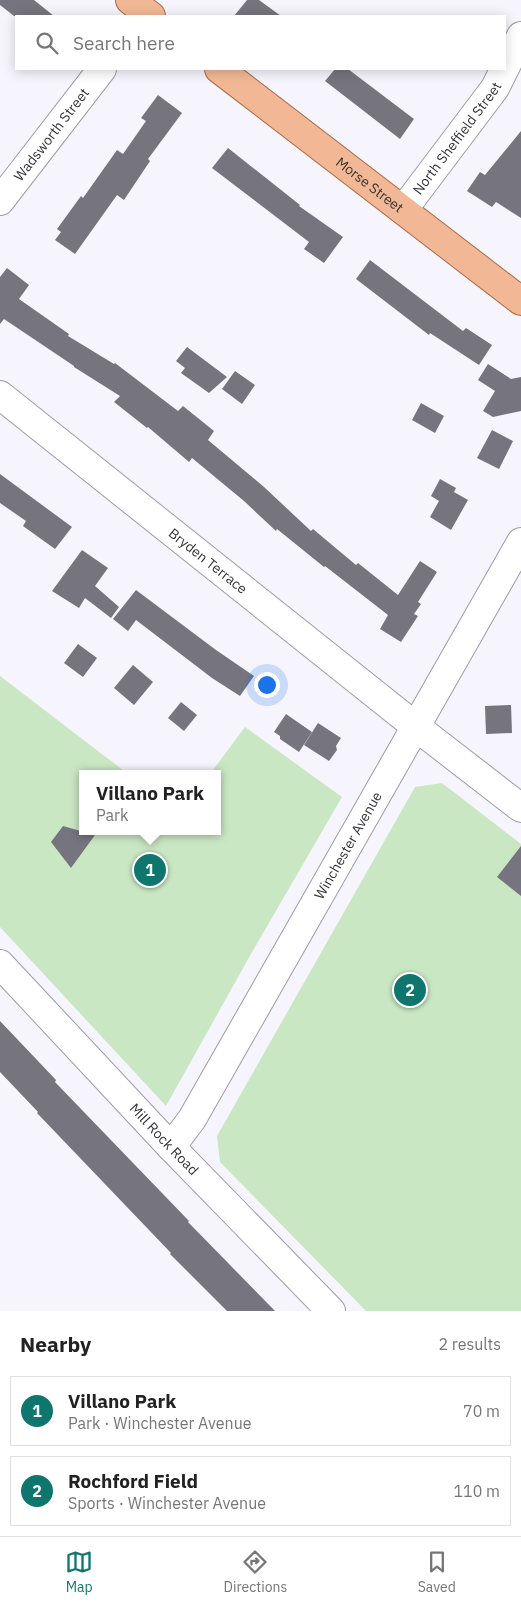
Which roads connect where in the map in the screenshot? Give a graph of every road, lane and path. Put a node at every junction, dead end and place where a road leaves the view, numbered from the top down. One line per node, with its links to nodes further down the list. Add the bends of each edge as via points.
1 (521, 36): 2 (street, North Sheffield Street)
2 (506, 66)
3 (101, 70): 6 (street, Wadsworth Street)
4 (221, 70): 7 (main road, Morse Street)
5 (504, 70): 7 (street, North Sheffield Street, via 495,88)
6 (0, 201)
7 (403, 210): 8 (main road, Morse Street)
8 (521, 301)
9 (0, 395): 11 (street, Bryden Terrace)
10 (521, 542): 11 (street, Winchester Avenue)
11 (415, 726): 12 (street, Bryden Terrace); 14 (street, Winchester Avenue, via 192,1119)
12 (521, 808)
13 (0, 964): 14 (street, Mill Rock Road)
14 (171, 1146): 15 (street, Mill Rock Road)
15 (331, 1311)

